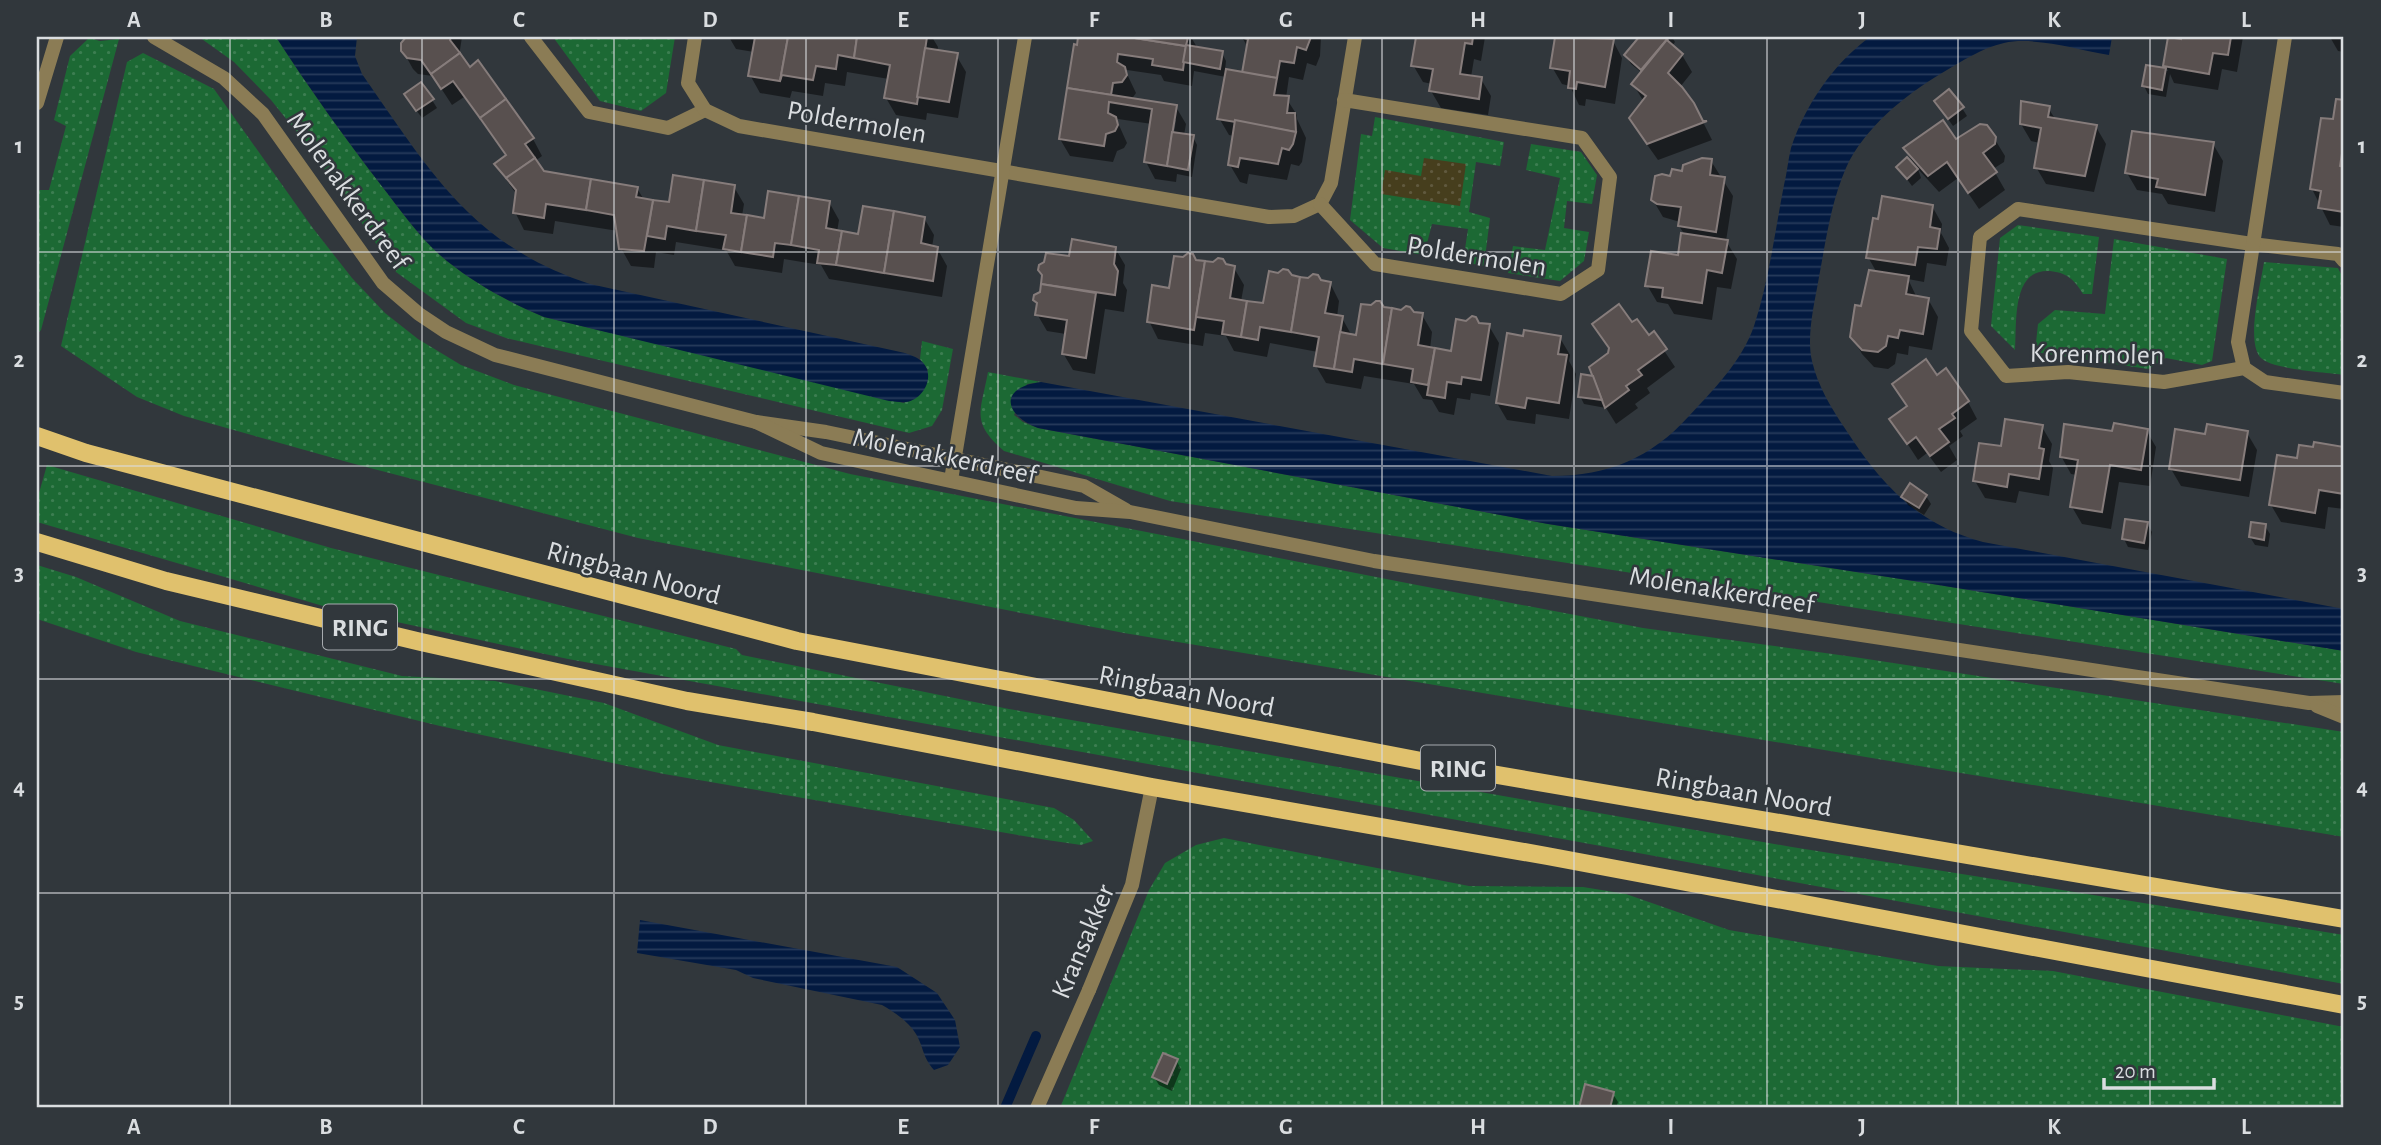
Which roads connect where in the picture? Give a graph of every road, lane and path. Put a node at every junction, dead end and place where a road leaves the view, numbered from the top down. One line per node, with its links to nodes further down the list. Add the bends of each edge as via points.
1 (57, 37): 9 (street)
2 (155, 37): 17 (street, Molenakkerdreef, via 223,78 263,114 383,283 446,332 495,355)
3 (531, 37): 10 (street, via 589,112 668,128)
4 (695, 37): 10 (street, via 688,83)
5 (1025, 37): 11 (street)
6 (1355, 37): 8 (street)
7 (2285, 37): 13 (street)
8 (1344, 100): 12 (street, via 1331,183); 12 (street, Poldermolen, via 1582,138 1610,177 1598,270 1562,294 1375,264)
9 (37, 103)
10 (705, 110): 11 (street, Poldermolen, via 739,126)
11 (1004, 171): 12 (street, Poldermolen, via 1269,217 1294,216); 19 (street)
12 (1320, 204)
13 (2252, 244): 14 (street, Korenmolen, via 2338,254); 15 (street, via 2238,342); 15 (street, Korenmolen, via 2018,209 1980,237 1971,331 2006,376 2067,372 2164,382)
14 (2344, 261)
15 (2244, 368): 16 (street, via 2265,382)
16 (2344, 393)
17 (756, 422): 19 (street, Molenakkerdreef); 20 (street, Molenakkerdreef, via 821,453)
18 (37, 436): 27 (main road, Ringbaan Noord / RING, via 99,457 797,641 1468,771)
19 (955, 458): 20 (street); 21 (street, Molenakkerdreef, via 1084,486)
20 (951, 480): 21 (street, Molenakkerdreef, via 1076,508)
21 (1130, 512): 24 (street, Molenakkerdreef, via 1374,561)
22 (37, 542): 26 (main road, RING, via 166,581 674,698)
23 (2344, 702): 24 (street, Molenakkerdreef)
24 (2309, 703): 25 (street, Molenakkerdreef)
25 (2344, 717)
26 (1152, 786): 28 (main road, RING); 29 (street, Kransakker, via 1132,885)
27 (2344, 919)
28 (2344, 1005)
29 (1037, 1108)

